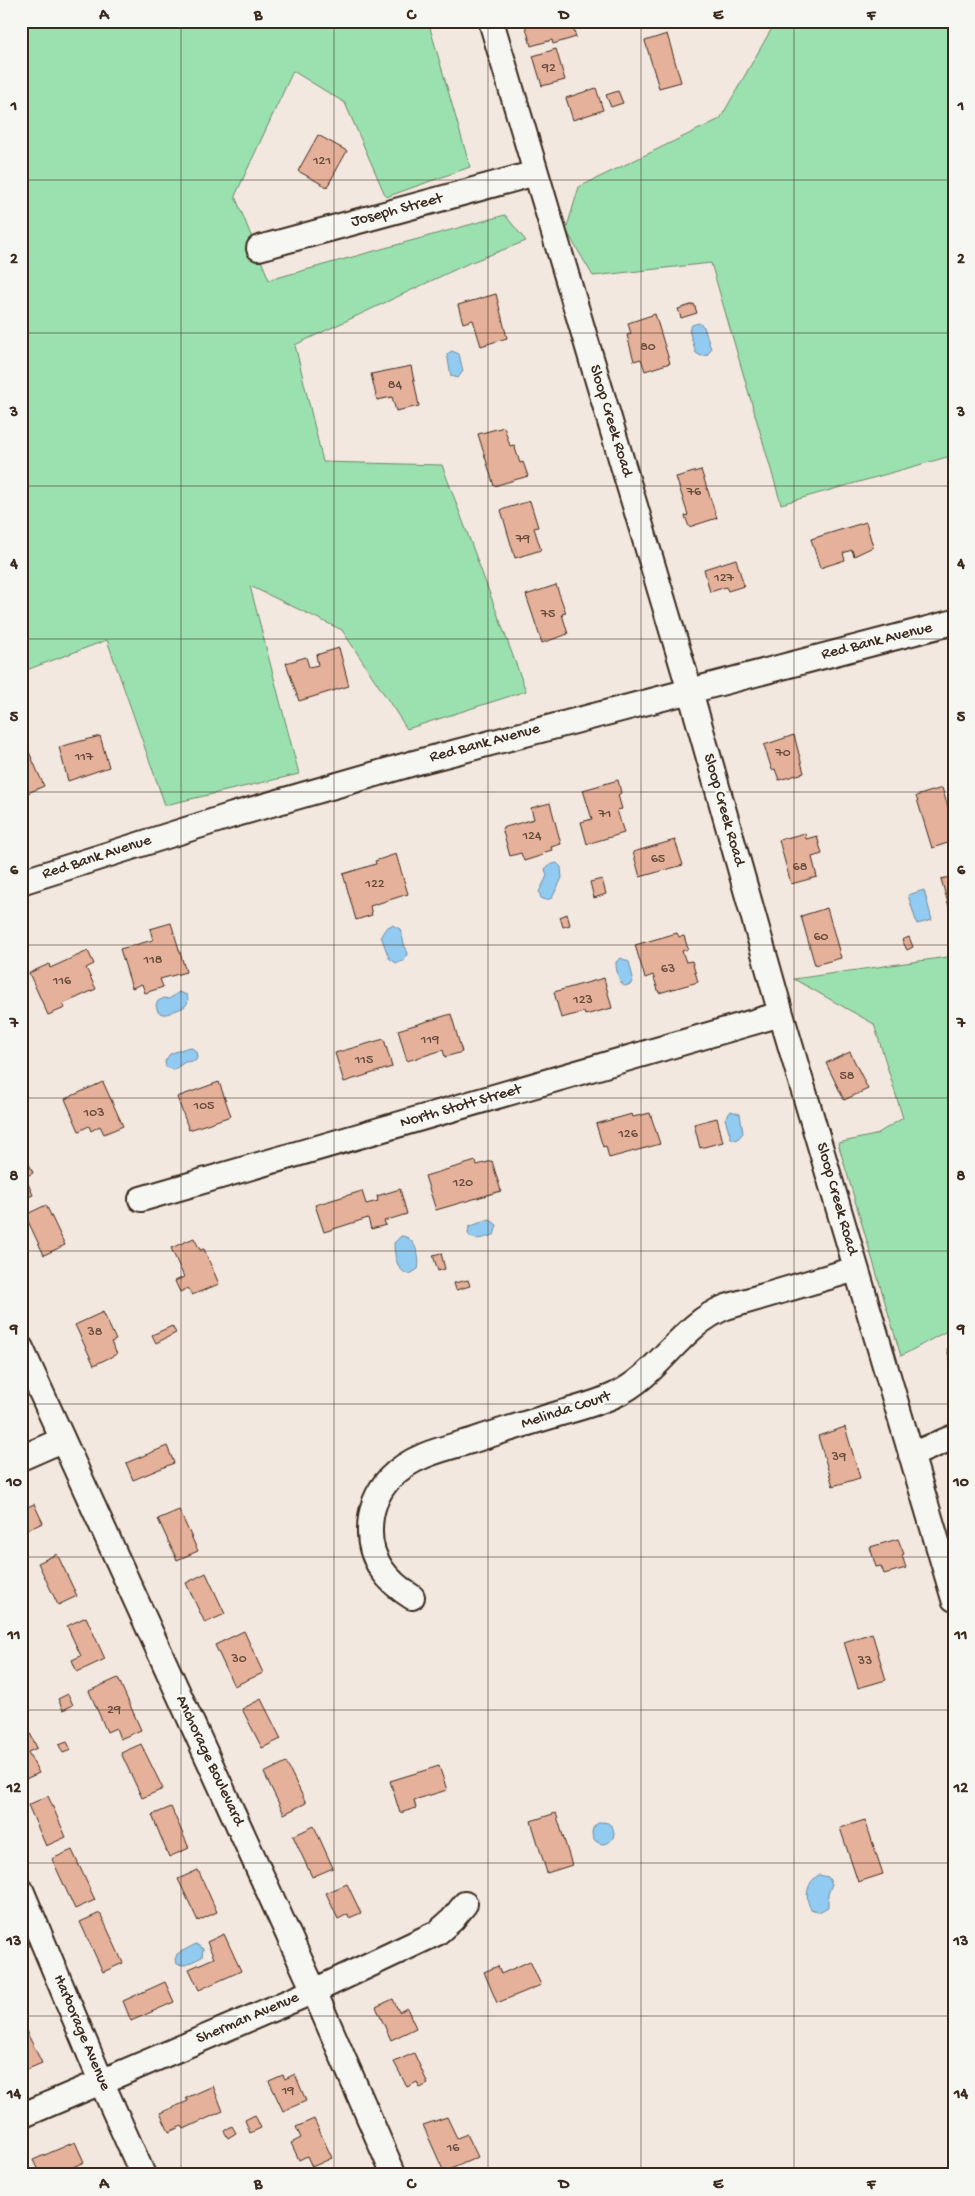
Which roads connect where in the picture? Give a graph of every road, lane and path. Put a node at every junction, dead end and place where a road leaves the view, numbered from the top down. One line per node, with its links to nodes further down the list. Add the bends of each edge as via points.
1 (491, 21): 2 (street, Sloop Creek Road)
2 (536, 173): 3 (street, Joseph Street); 5 (street, Sloop Creek Road)
3 (259, 248)
4 (954, 622): 5 (street, Red Bank Avenue)
5 (690, 691): 6 (street, Red Bank Avenue, via 386,771); 7 (street, Sloop Creek Road)
6 (21, 882)
7 (781, 1014): 8 (street, North Stott Street); 9 (street, Sloop Creek Road)
8 (141, 1199)
9 (856, 1269): 13 (street, Sloop Creek Road); 15 (street, Melinda Court, via 726,1307 707,1316 644,1376 616,1395 432,1452 401,1468 380,1491 370,1518 370,1535 373,1551 387,1578)
10 (21, 1348): 12 (street, Anchorage Boulevard)
11 (954, 1437): 13 (street)
12 (62, 1440): 14 (street); 19 (street, Anchorage Boulevard)
13 (911, 1456): 16 (street, Sloop Creek Road)
14 (21, 1458)
15 (412, 1597)
16 (954, 1599)
17 (21, 1890): 20 (street, Harborage Avenue)
18 (465, 1904): 19 (street, Sherman Avenue, via 437,1933)
19 (314, 1991): 20 (street, Sherman Avenue); 23 (street, Anchorage Boulevard)
20 (101, 2081): 21 (street, Sherman Avenue); 22 (street, Harborage Avenue)
21 (21, 2116)
22 (143, 2175)
23 (394, 2175)

